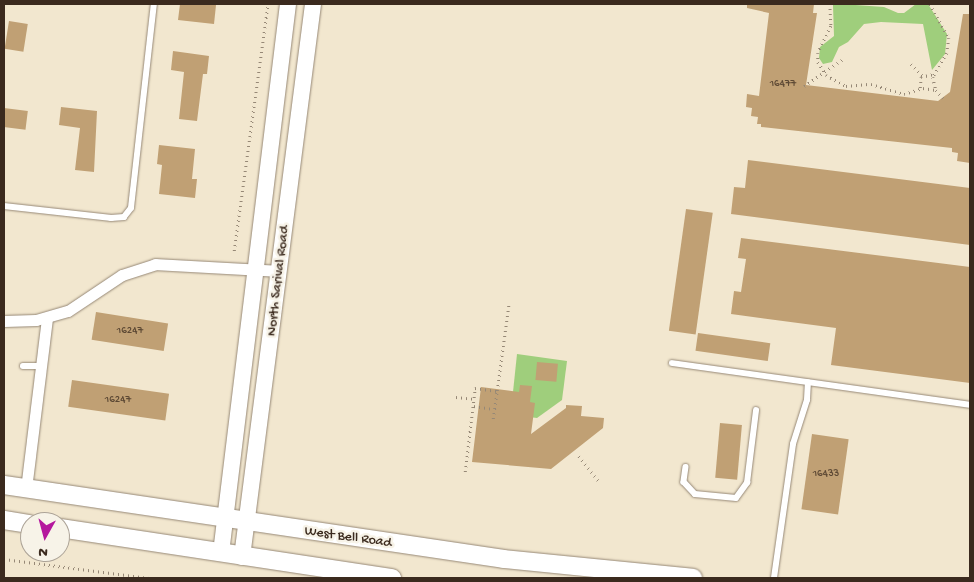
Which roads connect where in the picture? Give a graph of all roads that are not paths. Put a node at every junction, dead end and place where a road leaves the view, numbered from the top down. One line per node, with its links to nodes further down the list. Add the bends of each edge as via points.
1 (154, 4): 4 (lane, via 131,208 124,217 111,218)
2 (288, 4): 5 (main road, North Sarival Road)
3 (313, 4): 6 (main road, North Sarival Road)
4 (4, 206)
5 (254, 269): 6 (street); 7 (street, via 155,264 122,275 83,303); 19 (main road, North Sarival Road)
6 (280, 271): 21 (main road, North Sarival Road)
7 (47, 318): 8 (street); 11 (street)
8 (4, 321)
9 (672, 363): 12 (lane)
10 (23, 366): 11 (lane)
11 (41, 366): 17 (street)
12 (808, 383): 13 (lane); 28 (lane, via 807,400 793,444)
13 (970, 405)
14 (756, 411): 15 (lane, via 747,483 736,498 694,494 684,482)
15 (686, 467)
16 (4, 485): 17 (main road, West Bell Road)
17 (26, 489): 19 (main road, West Bell Road)
18 (4, 520): 20 (main road)
19 (226, 520): 21 (main road, West Bell Road); 23 (main road, North Sarival Road)
20 (20, 522)
21 (247, 523): 24 (main road, North Sarival Road); 25 (main road, West Bell Road)
22 (70, 530): 23 (main road)
23 (221, 553): 24 (main road)
24 (242, 557): 26 (main road)
25 (640, 576): 27 (main road, West Bell Road)
26 (392, 578)
27 (693, 578)
28 (774, 578)

